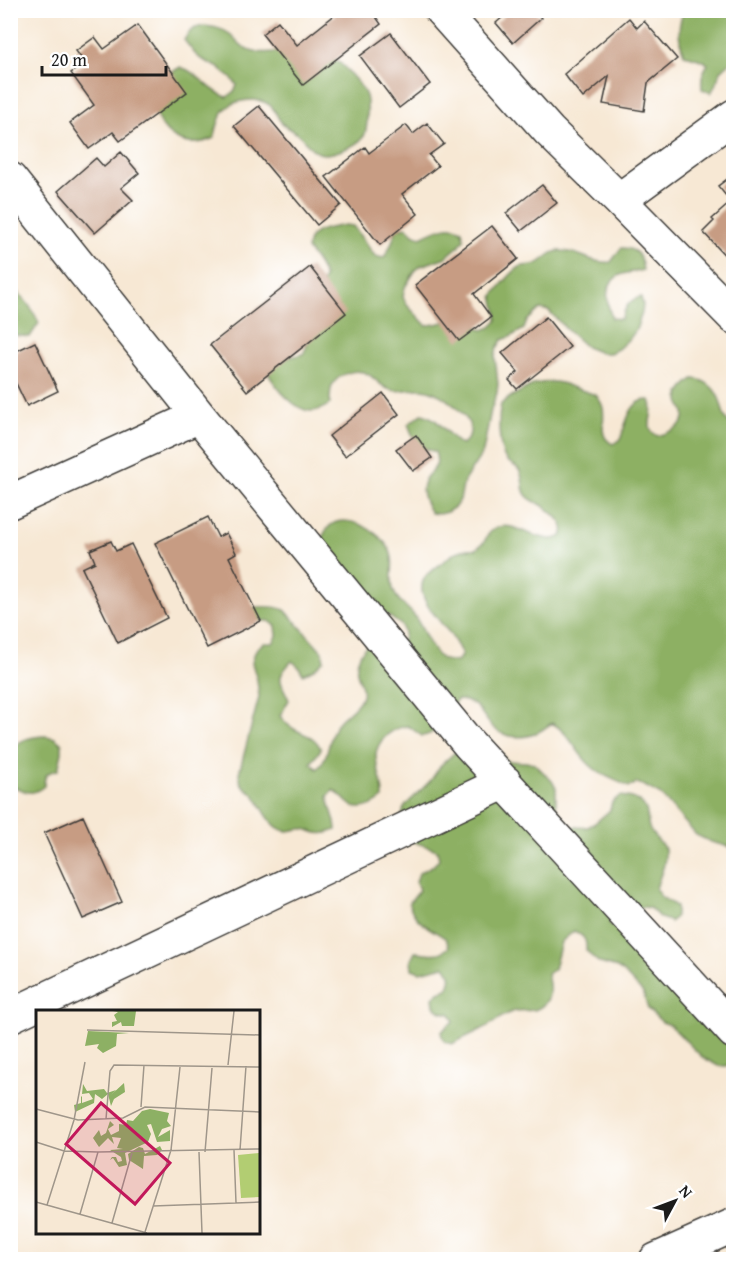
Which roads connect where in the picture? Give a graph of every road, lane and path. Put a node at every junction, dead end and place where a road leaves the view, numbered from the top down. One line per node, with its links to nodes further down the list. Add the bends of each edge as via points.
1 (441, 10): 4 (street, via 549,131)
2 (734, 116): 4 (street)
3 (10, 179): 6 (street)
4 (619, 200): 5 (street)
5 (734, 317)
6 (200, 416): 7 (street); 8 (street, via 469,744)
7 (10, 502)
8 (505, 782): 9 (street); 10 (street)
9 (10, 1016)
10 (734, 1032)
11 (734, 1225): 12 (street)
12 (656, 1260)

